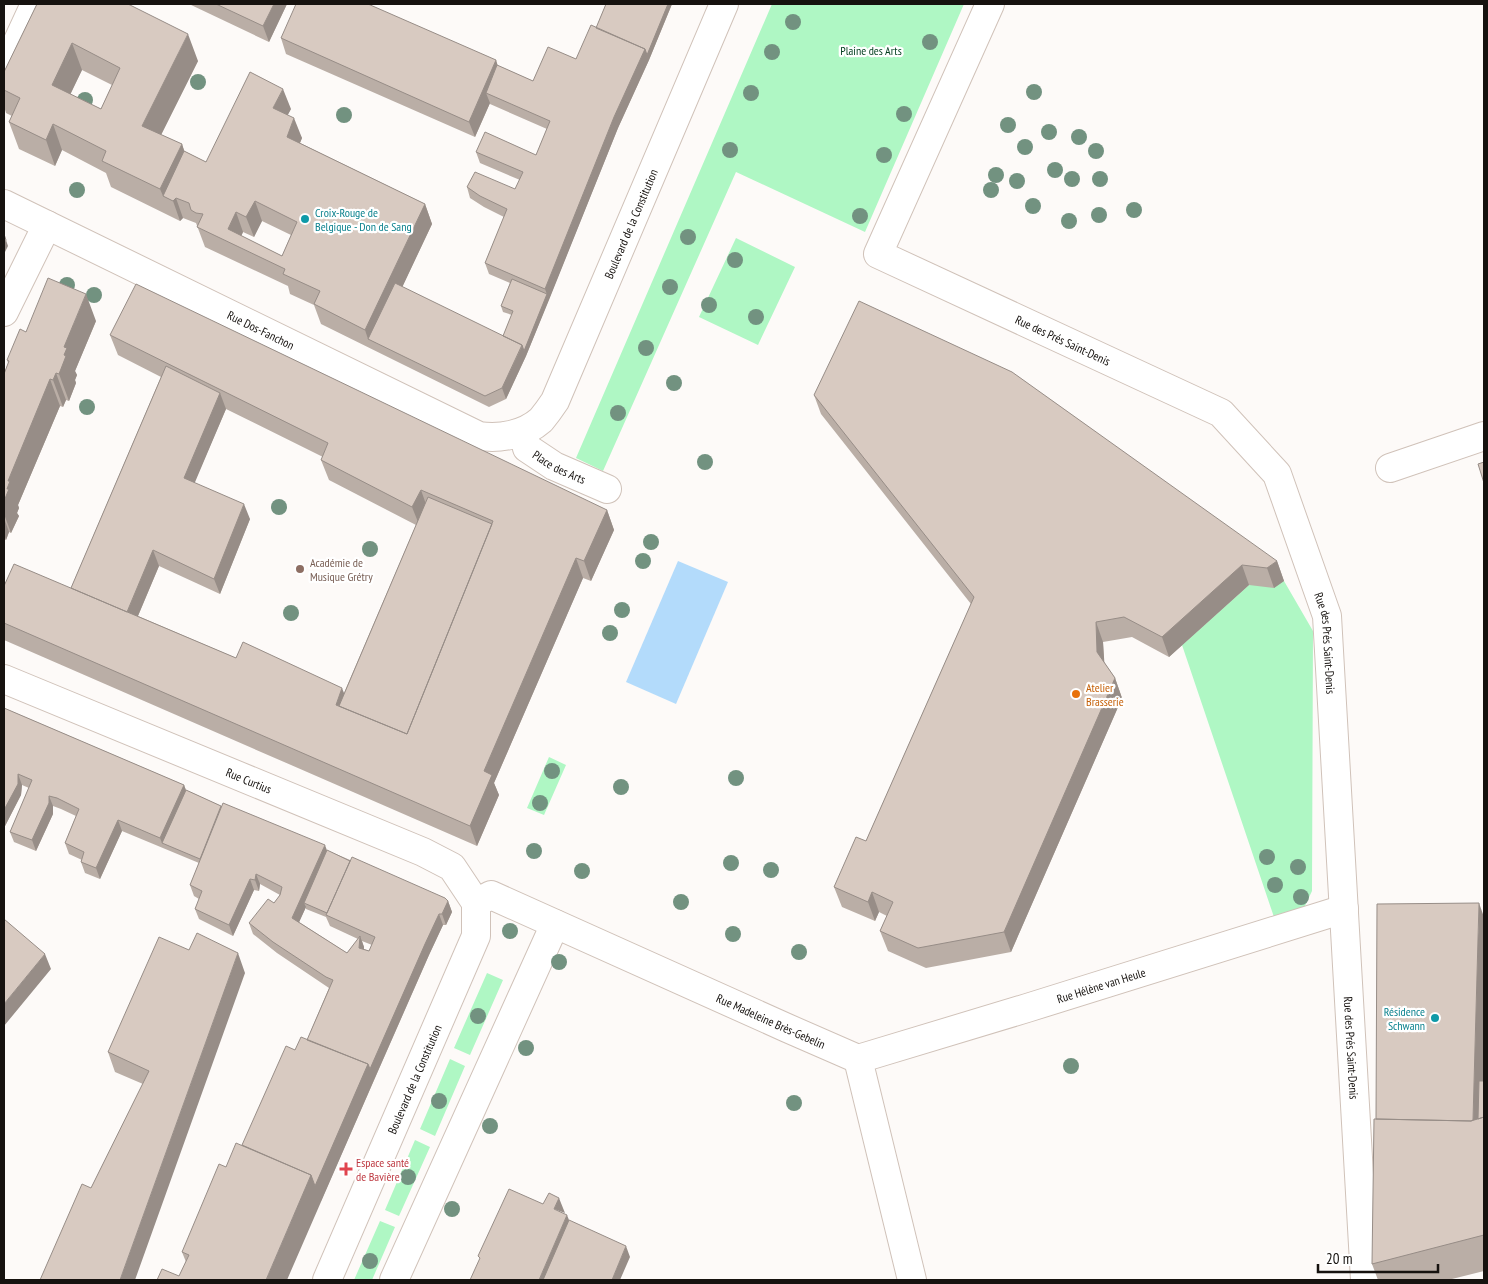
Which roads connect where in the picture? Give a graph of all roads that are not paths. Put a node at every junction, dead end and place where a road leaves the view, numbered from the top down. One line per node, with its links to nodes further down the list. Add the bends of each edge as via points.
1 (35, 4): 4 (street)
2 (724, 4): 8 (street, Boulevard de la Constitution, via 555,401 541,419)
3 (990, 4): 14 (street, Rue des Prés Saint-Denis, via 878,254 1220,413 1277,474 1327,616)
4 (4, 71)
5 (4, 204): 6 (street, Rue Dos-Fanchon)
6 (47, 225): 7 (street); 8 (street, Rue Dos-Fanchon, via 479,436 496,438)
7 (4, 312)
8 (523, 432): 11 (street, Place des Arts, via 527,448 554,466)
9 (1484, 436): 10 (street)
10 (1390, 468)
11 (607, 489)
12 (4, 678): 13 (street, Rue Curtius, via 423,852 452,867)
13 (476, 903): 15 (street, Rue Madeleine Brès-Gebelin, via 491,895); 17 (street, Boulevard de la Constitution, via 476,936)
14 (1344, 909): 16 (street, Rue Hélène van Heule); 20 (street, Rue des Prés Saint-Denis)
15 (555, 924): 16 (street, Rue Madeleine Brès-Gebelin); 18 (street)
16 (858, 1059): 19 (street)
17 (327, 1280)
18 (394, 1280)
19 (912, 1280)
20 (1365, 1280)

